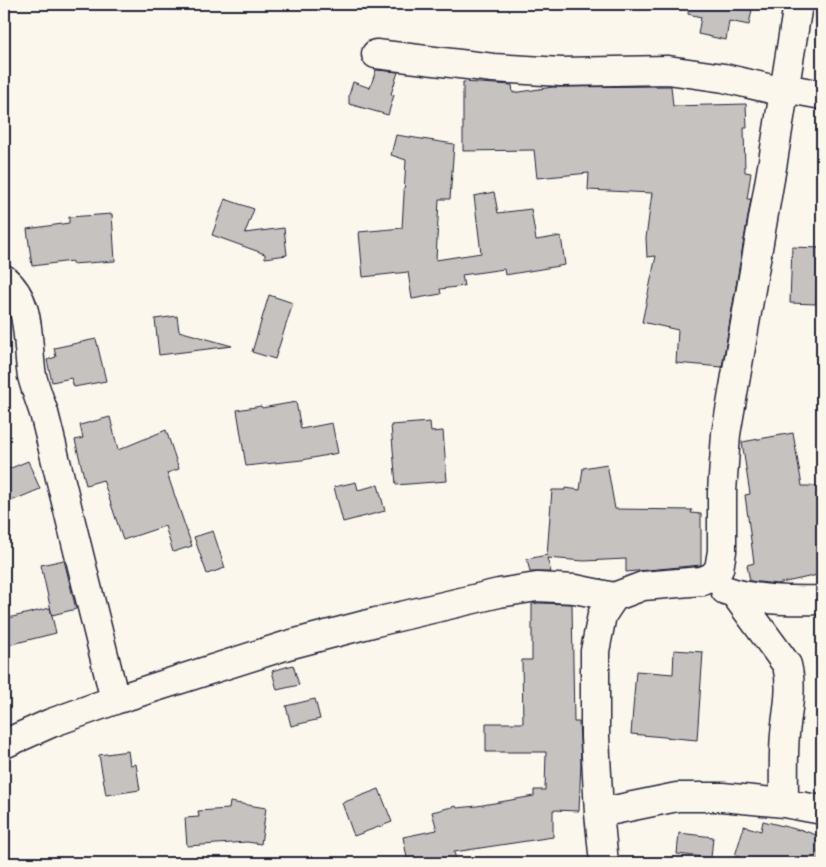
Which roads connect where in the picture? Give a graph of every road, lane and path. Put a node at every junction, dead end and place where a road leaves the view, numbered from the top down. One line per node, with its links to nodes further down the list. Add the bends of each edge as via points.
1 (798, 4): 3 (street)
2 (376, 54): 3 (street, via 551,72 668,70)
3 (784, 90): 4 (street); 6 (street, via 726,434 719,569)
4 (822, 95)
5 (4, 279): 10 (street, via 13,286 22,302 33,378)
6 (702, 581): 7 (street); 8 (street, via 643,586)
7 (736, 594): 9 (street, via 799,601); 12 (street, via 787,665 790,678)
8 (614, 597): 10 (street, via 575,589 537,587 499,593 288,645); 14 (street, via 602,615 594,651)
9 (822, 600)
10 (116, 700): 11 (street)
11 (4, 744)
12 (784, 803): 13 (street); 14 (street, via 678,797)
13 (822, 810)
14 (599, 813): 15 (street)
15 (604, 863)

